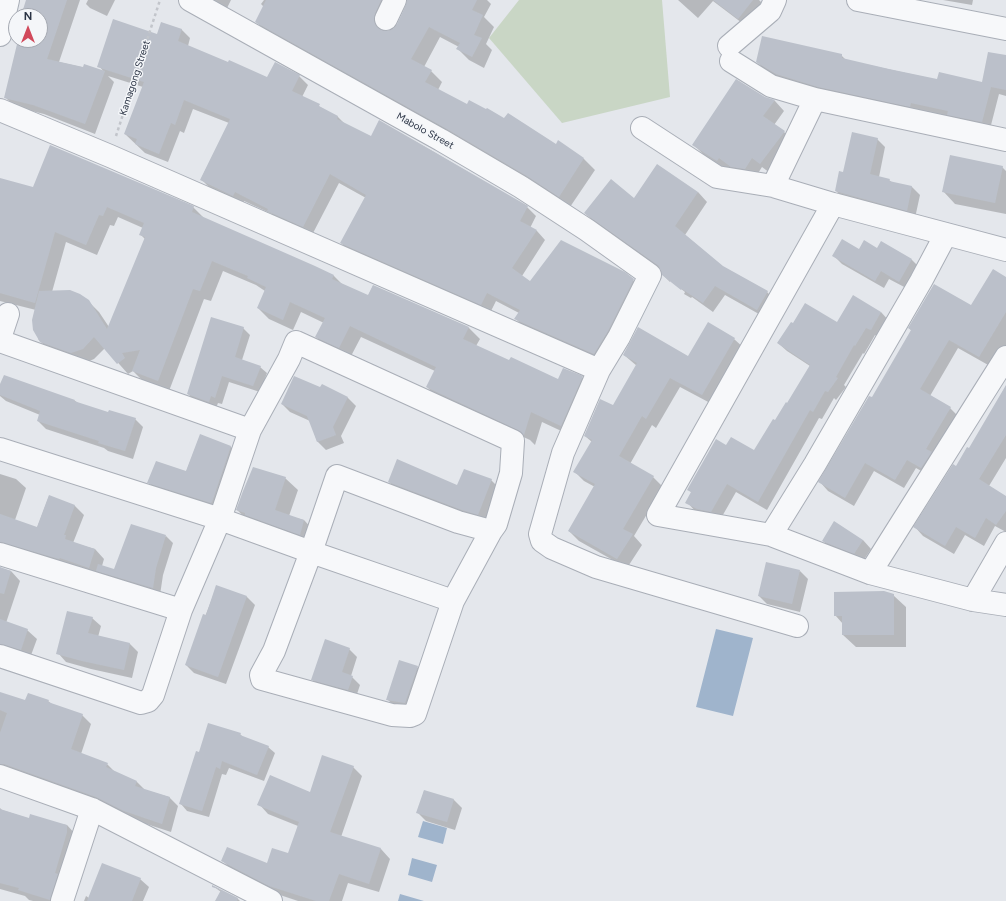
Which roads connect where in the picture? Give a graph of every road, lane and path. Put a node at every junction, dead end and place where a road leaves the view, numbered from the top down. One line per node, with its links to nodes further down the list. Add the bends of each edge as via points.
1 (8, 0): 7 (street)
2 (160, 0): 12 (path, Kamagong Street)
3 (190, 0): 20 (street, Mabolo Street, via 521,187 649,273 650,276 619,337)
4 (775, 0): 8 (street, via 770,11 730,53 771,86)
5 (858, 0): 6 (street)
6 (1006, 29)
7 (0, 35)
8 (815, 99): 11 (street); 13 (street)
9 (0, 110): 12 (street)
10 (642, 128): 13 (street, via 717,177)
11 (1006, 140)
12 (110, 156): 20 (street)
13 (773, 186): 14 (street)
14 (833, 204): 15 (street); 25 (street, via 658,515)
15 (946, 234): 16 (street); 25 (street, via 815,464)
16 (1006, 250)
17 (8, 314): 18 (street)
18 (0, 339): 21 (street)
19 (1006, 357): 29 (street)
20 (599, 370): 34 (street, via 563,453 540,534 542,541 596,567)
21 (250, 430): 23 (street); 24 (street, via 296,342 513,441 511,473 496,524)
22 (0, 449): 23 (street)
23 (220, 519): 27 (street); 33 (street)
24 (491, 531): 27 (street, via 458,522 338,476); 31 (street)
25 (771, 535): 29 (street)
26 (1006, 543): 30 (street)
27 (311, 552): 31 (street); 31 (street, via 274,651 261,675 264,680 392,715 415,714)
28 (0, 554): 33 (street)
29 (870, 573): 30 (street)
30 (973, 600): 32 (street)
31 (453, 601)
32 (1006, 605)
33 (181, 610): 35 (street, via 153,695 148,701 141,703)
34 (797, 626)
35 (0, 656)
36 (0, 776): 37 (street)
37 (92, 809): 38 (street); 39 (street)
38 (62, 901)
39 (271, 901)

